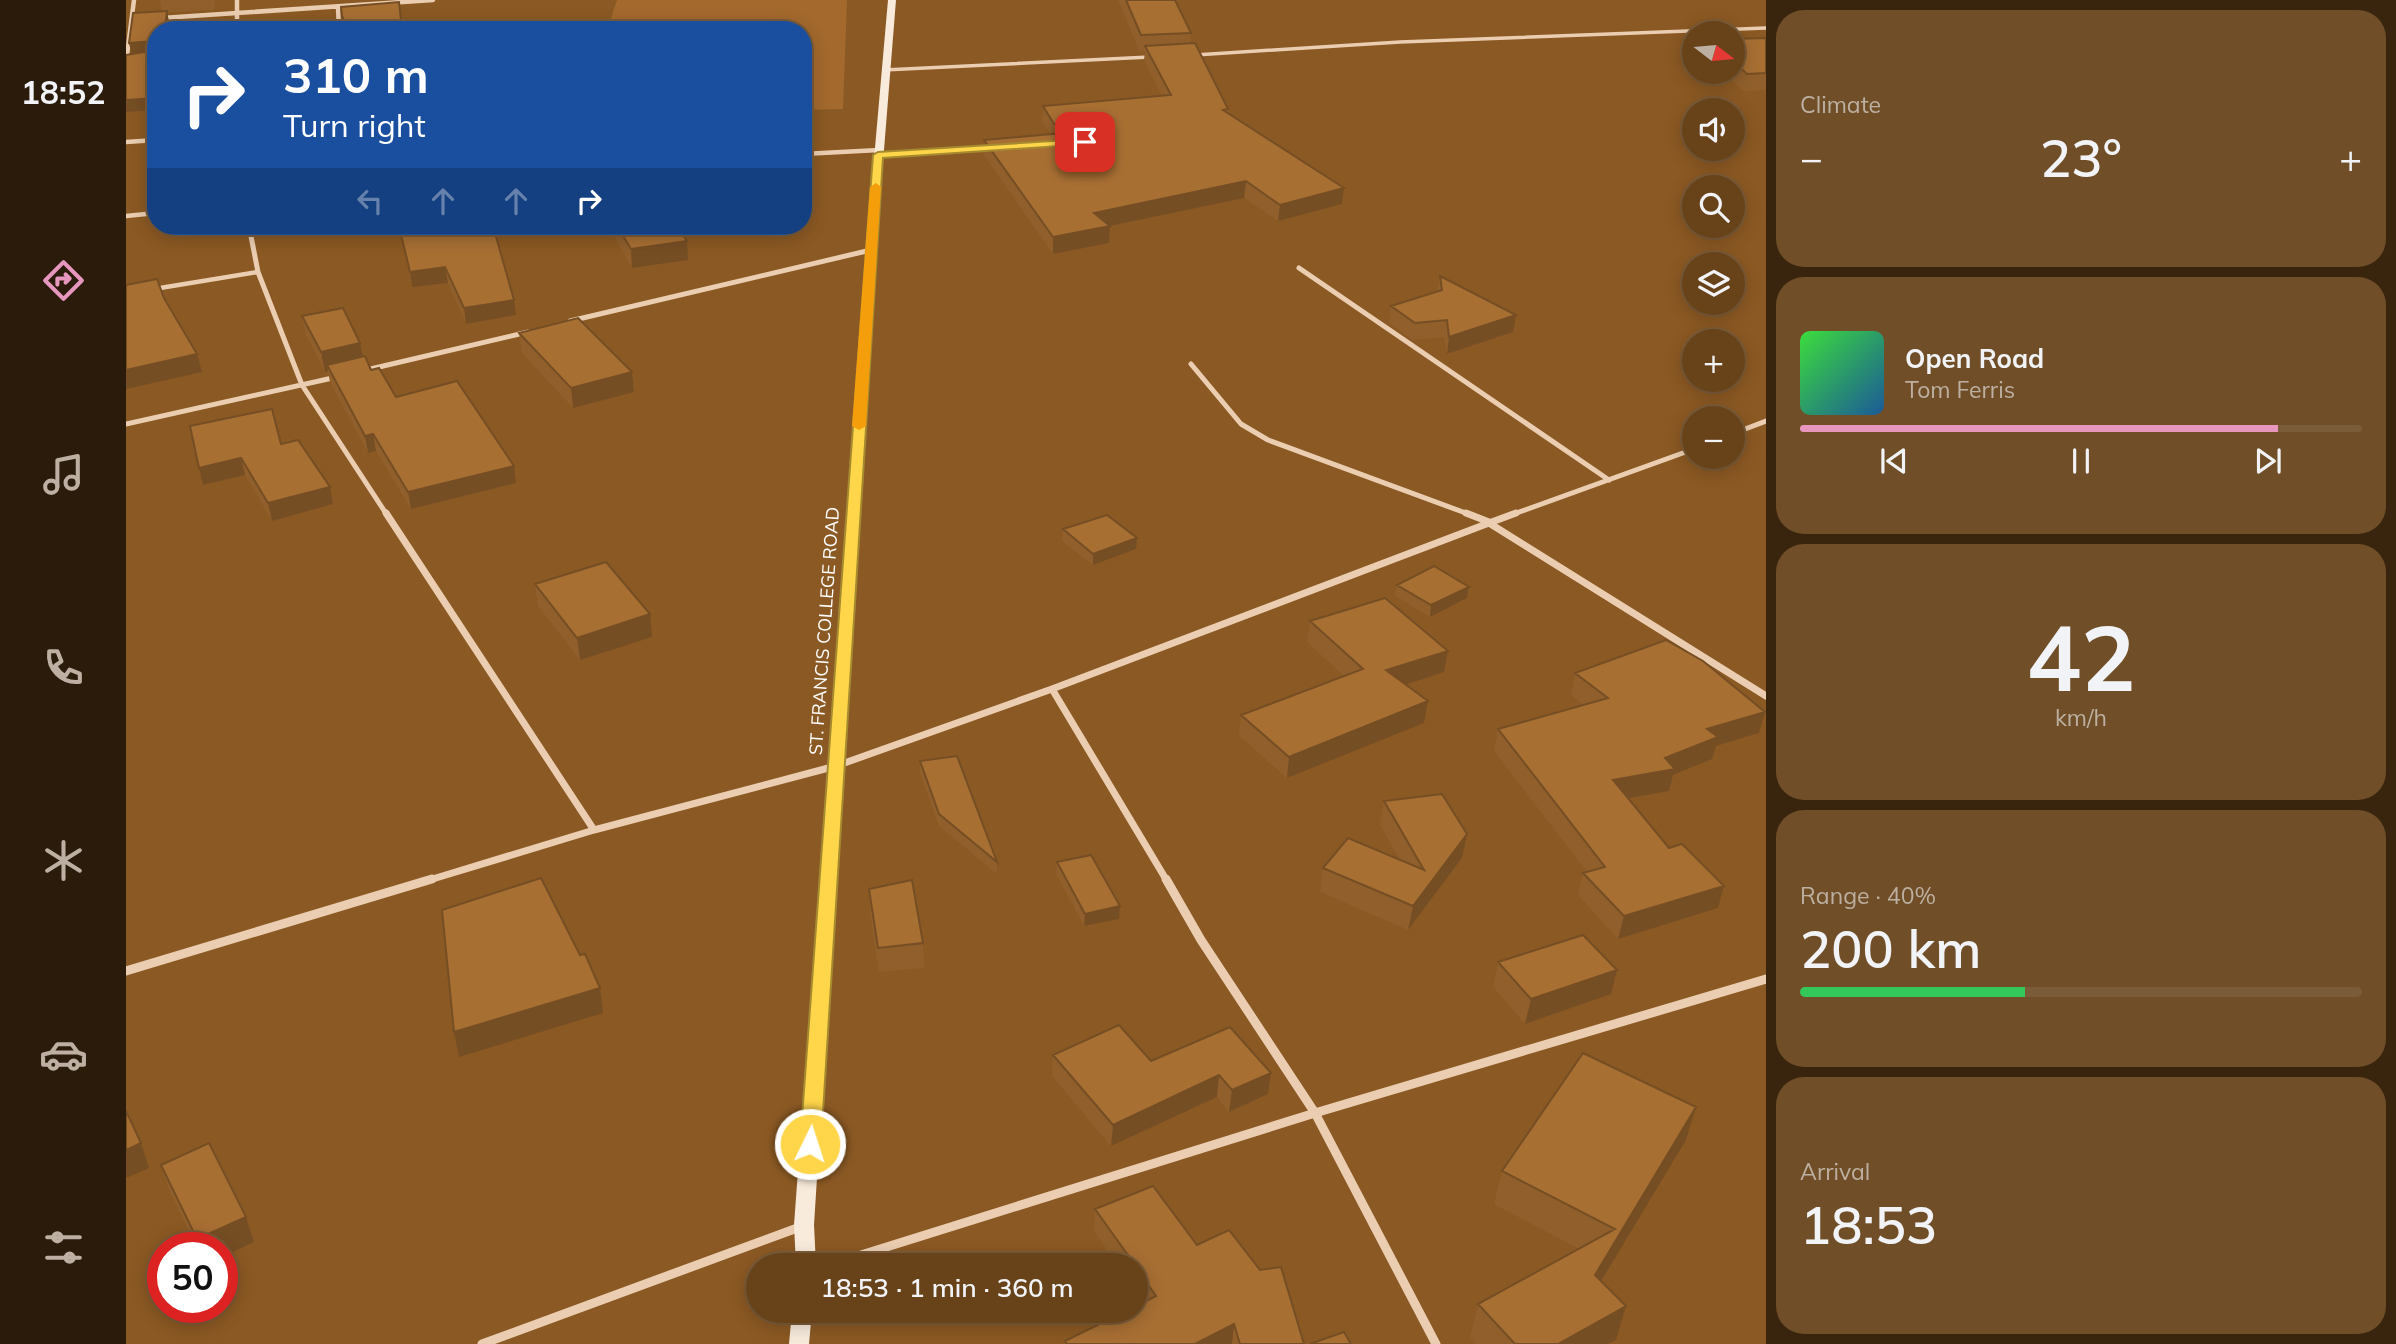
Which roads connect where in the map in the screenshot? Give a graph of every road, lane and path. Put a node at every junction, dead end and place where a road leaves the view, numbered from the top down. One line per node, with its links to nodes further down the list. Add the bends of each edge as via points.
1 (134, 0): 11 (street)
2 (237, 0): 8 (street)
3 (331, 0): 6 (street)
4 (433, 0): 7 (street)
5 (891, 0): 19 (main road, ST. FRANCIS COLLEGE ROAD)
6 (331, 7): 7 (street); 8 (street)
7 (338, 7): 13 (street)
8 (237, 13): 9 (street); 12 (street)
9 (158, 18)
10 (145, 19): 11 (street)
11 (129, 20): 18 (street)
12 (237, 21)
13 (339, 21)
14 (1765, 29): 15 (lane, via 1400,42)
15 (1194, 55)
16 (1156, 57): 19 (lane)
17 (136, 59): 18 (street)
18 (126, 61)
19 (884, 70): 23 (main road, ST. FRANCIS COLLEGE ROAD)
20 (147, 141): 21 (street)
21 (126, 142)
22 (993, 149): 23 (lane)
23 (878, 152): 24 (street); 28 (main road, ST. FRANCIS COLLEGE ROAD)
24 (812, 154)
25 (147, 214): 26 (street)
26 (126, 216)
27 (251, 235): 30 (street)
28 (871, 250): 32 (street); 46 (main road, ST. FRANCIS COLLEGE ROAD)
29 (1299, 268): 42 (street)
30 (258, 272): 31 (lane); 37 (street)
31 (152, 289)
32 (559, 324)
33 (532, 330): 35 (street)
34 (1191, 364): 43 (street, via 1241,424 1268,440)
35 (356, 372)
36 (343, 376): 37 (street)
37 (302, 385): 39 (street); 47 (street)
38 (1766, 421): 40 (street)
39 (126, 424)
40 (1745, 429)
41 (1682, 453): 42 (street)
42 (1609, 480): 43 (street)
43 (1489, 523): 44 (street); 45 (street)
44 (1052, 689): 46 (street); 50 (street, via 1201,940)
45 (1766, 696)
46 (836, 766): 47 (street); 51 (main road, ST. FRANCIS COLLEGE ROAD)
47 (594, 830): 48 (street)
48 (126, 971)
49 (1766, 979): 50 (street)
50 (1315, 1113): 53 (street); 57 (street)
51 (804, 1225): 52 (main road, ST. FRANCIS COLLEGE ROAD); 55 (street)
52 (805, 1253)
53 (869, 1253)
54 (801, 1323): 56 (main road)
55 (482, 1344)
56 (799, 1344)
57 (1436, 1344)

